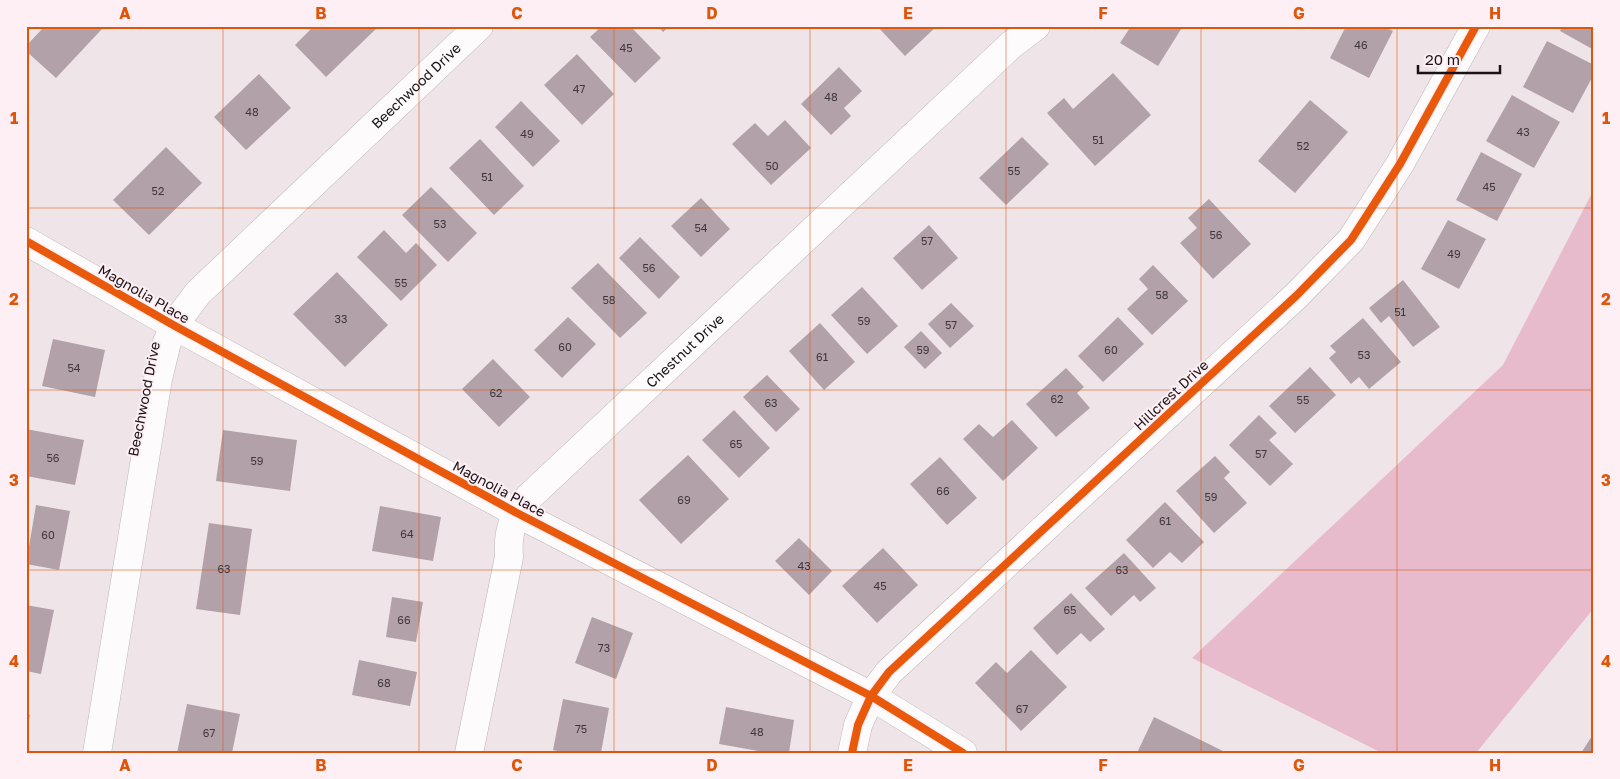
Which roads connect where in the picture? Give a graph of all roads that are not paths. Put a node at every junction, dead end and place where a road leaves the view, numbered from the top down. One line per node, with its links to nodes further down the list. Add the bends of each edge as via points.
1 (480, 26): 5 (street, Beechwood Drive, via 198,293)
2 (1036, 26): 6 (street, Chestnut Drive, via 1011,45 529,497)
3 (1476, 26): 7 (street, Hillcrest Drive, via 1400,164 1351,240 1296,296 888,672)
4 (26, 241): 5 (street, Magnolia Place)
5 (175, 326): 6 (street, Magnolia Place); 8 (street, Beechwood Drive, via 167,342 158,379)
6 (517, 513): 7 (street, Magnolia Place); 9 (street, Chestnut Drive, via 510,530 509,558)
7 (871, 696): 10 (street, Hillcrest Drive, via 858,724); 11 (street, Magnolia Place)
8 (98, 753)
9 (469, 753)
10 (852, 753)
11 (963, 753)

